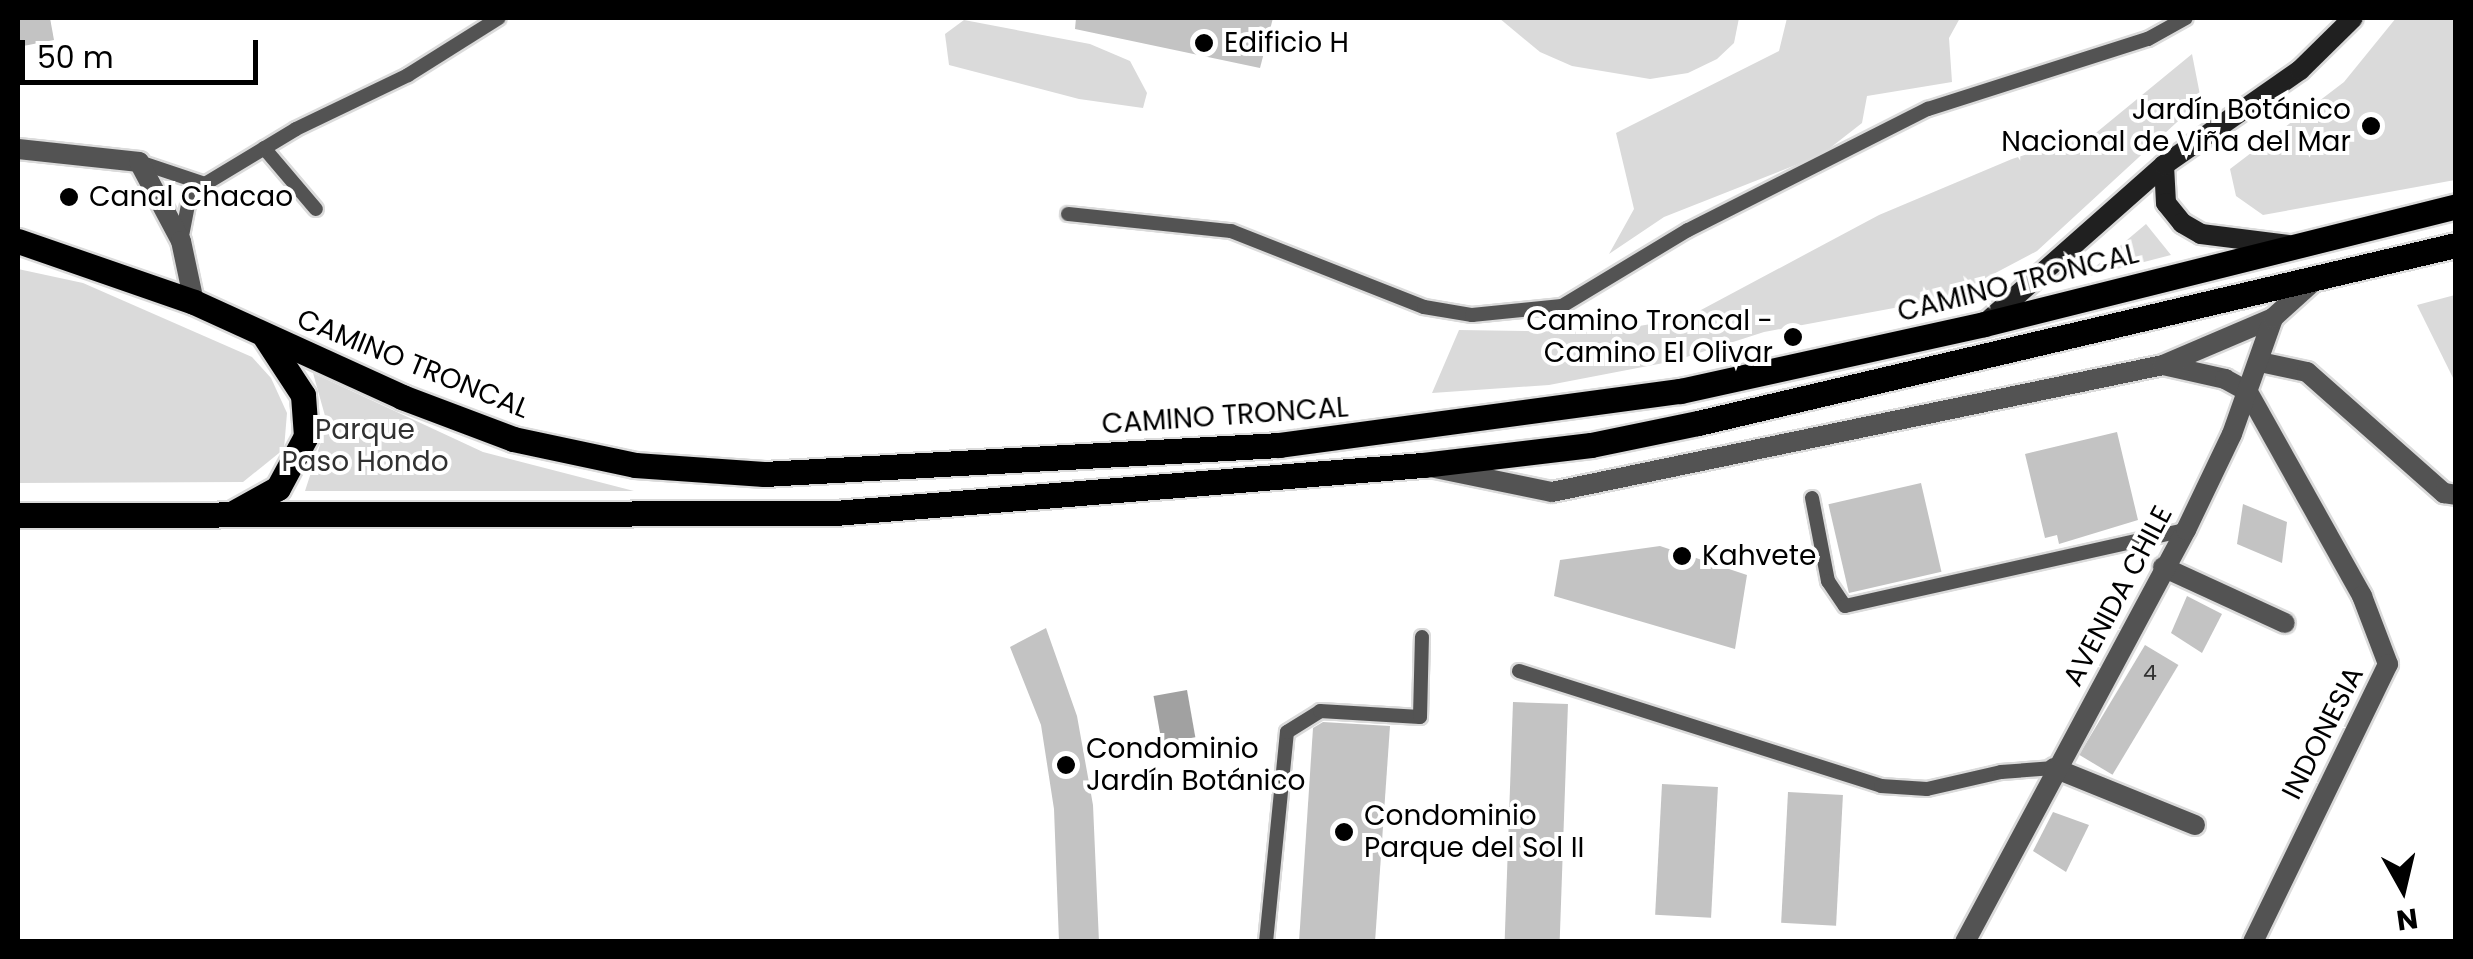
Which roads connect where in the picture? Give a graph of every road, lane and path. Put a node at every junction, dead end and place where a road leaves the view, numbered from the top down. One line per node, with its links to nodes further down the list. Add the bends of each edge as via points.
1 (499, 18): 4 (lane, via 408,76)
2 (2186, 18): 11 (lane, via 2148,39 1928,109 1688,230 1562,306 1472,315 1424,306 1231,231)
3 (2352, 18): 7 (main road, via 2300,70)
4 (264, 148): 8 (lane); 10 (lane)
5 (18, 149): 6 (street)
6 (139, 162): 8 (lane, via 185,172); 12 (street)
7 (2164, 165): 15 (main road, via 2166,203 2182,223 2201,234); 19 (main road, via 2112,218)
8 (205, 184): 12 (lane, via 188,204)
9 (2456, 206): 15 (main road, CAMINO TRONCAL)
10 (316, 210)
11 (1068, 214)
12 (181, 240): 17 (street)
13 (18, 241): 17 (main road, CAMINO TRONCAL)
14 (2456, 245): 16 (main road)
15 (2292, 246): 19 (main road, CAMINO TRONCAL)
16 (2314, 280): 18 (street); 24 (main road, via 1592,445)
17 (194, 302): 20 (main road, CAMINO TRONCAL)
18 (2272, 318): 21 (street, AVENIDA CHILE); 22 (street)
19 (1984, 324): 20 (main road, CAMINO TRONCAL, via 1680,392 1494,420 1279,445 764,474 635,466 513,439)
20 (263, 334): 27 (main road, via 303,396 306,436 278,488)
21 (2260, 362): 23 (street, AVENIDA CHILE); 25 (street, via 2307,372 2444,493)
22 (2163, 365): 23 (street); 24 (street, via 1552,492)
23 (2248, 392): 29 (street, AVENIDA CHILE); 36 (street, INDONESIA, via 2362,596 2388,664)
24 (1423, 466): 27 (main road, via 835,513)
25 (2456, 495)
26 (1812, 498): 29 (lane, via 1828,581 1845,606)
27 (230, 514): 28 (main road)
28 (18, 515)
29 (2186, 530): 30 (street, AVENIDA CHILE)
30 (2163, 566): 31 (street); 34 (street, AVENIDA CHILE)
31 (2286, 624)
32 (1422, 637): 37 (lane, via 1420,717 1320,711 1287,732)
33 (1519, 671): 34 (lane, via 1881,786 1927,789)
34 (2054, 768): 35 (street); 38 (street, AVENIDA CHILE)
35 (2194, 825)
36 (2257, 937)
37 (1266, 942)
38 (1965, 942)

